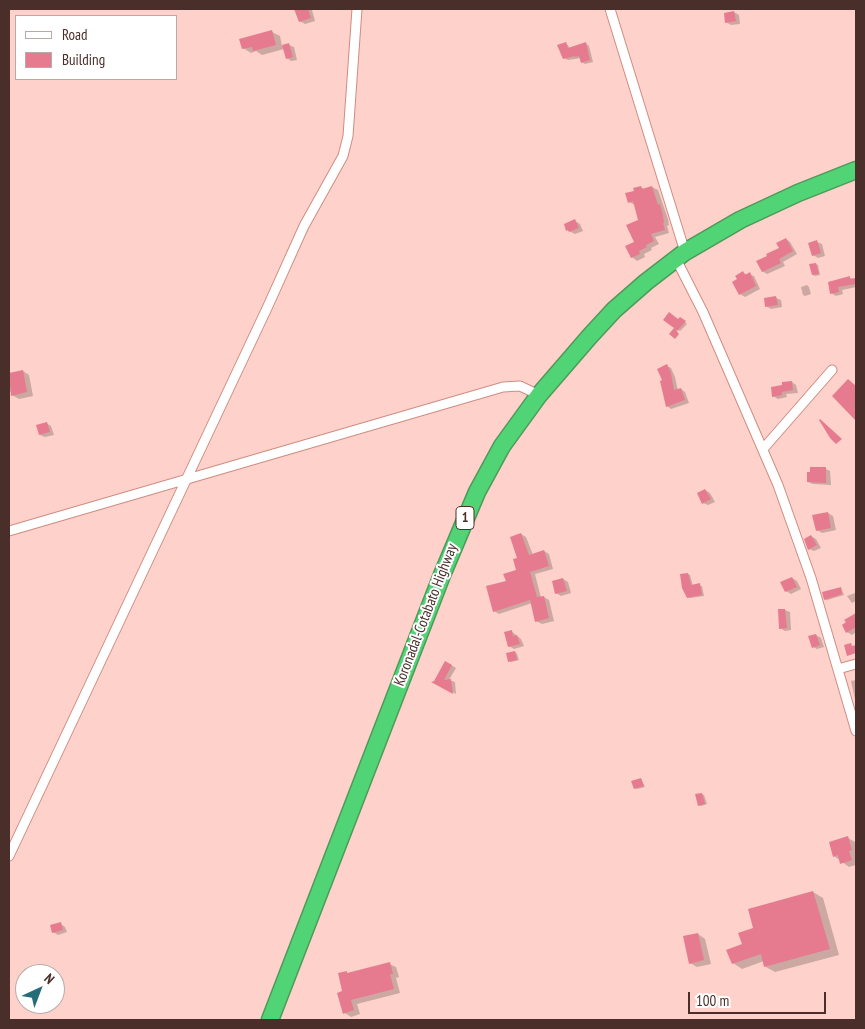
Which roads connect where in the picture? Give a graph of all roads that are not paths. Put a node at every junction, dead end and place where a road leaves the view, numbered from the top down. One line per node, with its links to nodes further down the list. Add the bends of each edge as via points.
1 (357, 9): 8 (street, via 348,136 343,156 304,226)
2 (610, 9): 4 (street)
3 (856, 170): 4 (highway, Koronadal-Cotabato Highway / 1, via 740,220)
4 (681, 255): 6 (highway, Koronadal-Cotabato Highway / 1, via 614,310); 7 (street, via 702,312)
5 (832, 370): 7 (street)
6 (539, 394): 8 (street, via 520,386 503,387); 14 (highway, Koronadal-Cotabato Highway / 1, via 502,446 476,492)
7 (763, 449): 11 (street, via 793,524)
8 (186, 480): 9 (street); 13 (street)
9 (9, 531)
10 (856, 664): 11 (street)
11 (838, 669): 12 (street)
12 (856, 731)
13 (9, 856)
14 (270, 1020)

